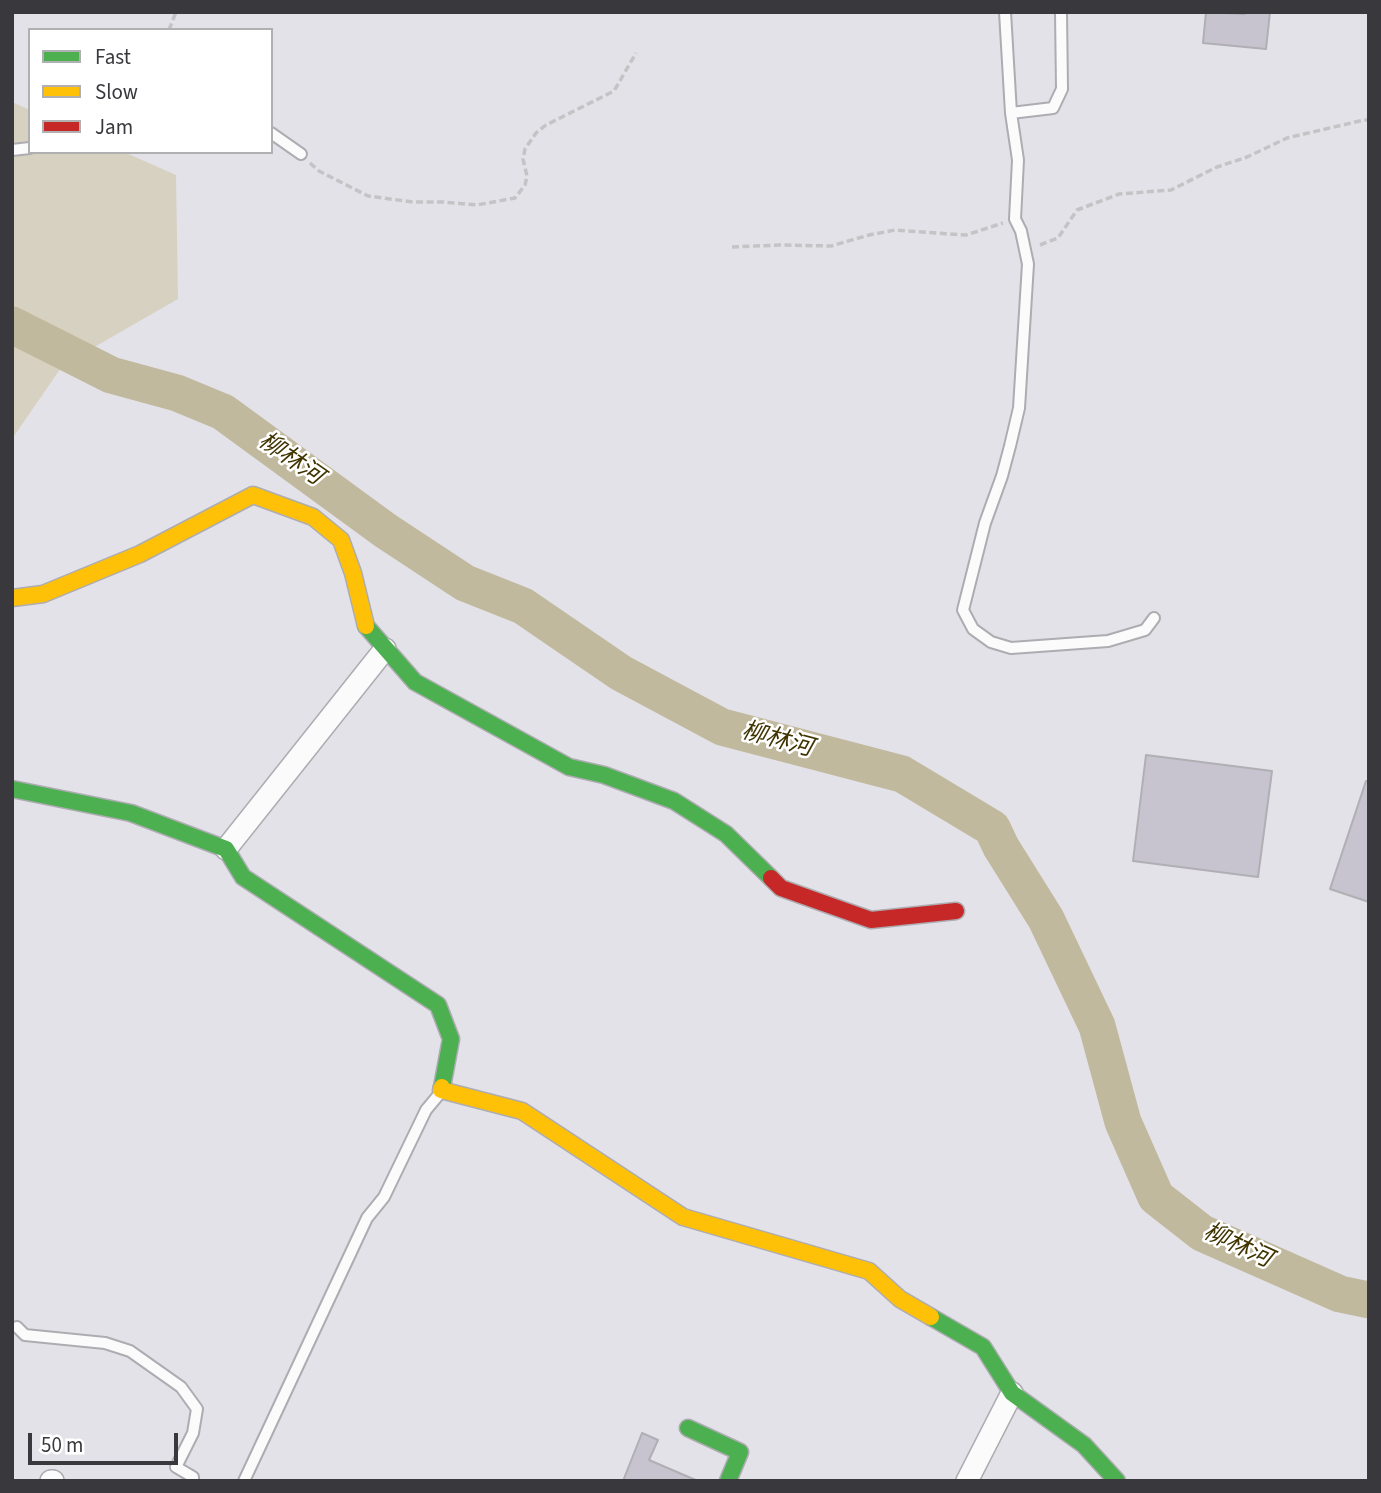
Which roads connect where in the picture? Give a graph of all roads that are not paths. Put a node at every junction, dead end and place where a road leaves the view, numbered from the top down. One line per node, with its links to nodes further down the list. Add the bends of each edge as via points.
1 (1005, 12): 3 (lane)
2 (1061, 12): 3 (lane, via 1062,89 1052,108)
3 (1011, 113): 7 (lane, via 1018,160 1015,219 1028,264 1019,408 963,610 973,629 990,642 1012,648 1108,641 1145,631)
4 (273, 134): 5 (lane)
5 (301, 154)
6 (12, 598): 8 (street, via 43,594 140,554 253,495 313,517 341,540 366,627)
7 (1154, 618)
8 (386, 649): 10 (street); 11 (street, via 415,682 569,767 674,801 726,834 781,888 871,920)
9 (12, 789): 10 (street, via 131,813)
10 (226, 849): 12 (street, via 243,877 438,1005 450,1039)
11 (956, 911)
12 (443, 1090): 14 (street, via 522,1111 682,1217 869,1271 901,1299 983,1347); 17 (lane, via 426,1110 384,1197 367,1218)
13 (17, 1327): 16 (lane, via 25,1335 105,1343 130,1351 181,1387 197,1409 176,1467)
14 (1012, 1393): 19 (street); 20 (street, via 1084,1445)
15 (688, 1427): 18 (street, via 740,1452)
16 (193, 1481)
17 (244, 1481)
18 (728, 1481)
19 (967, 1481)
20 (1117, 1481)

